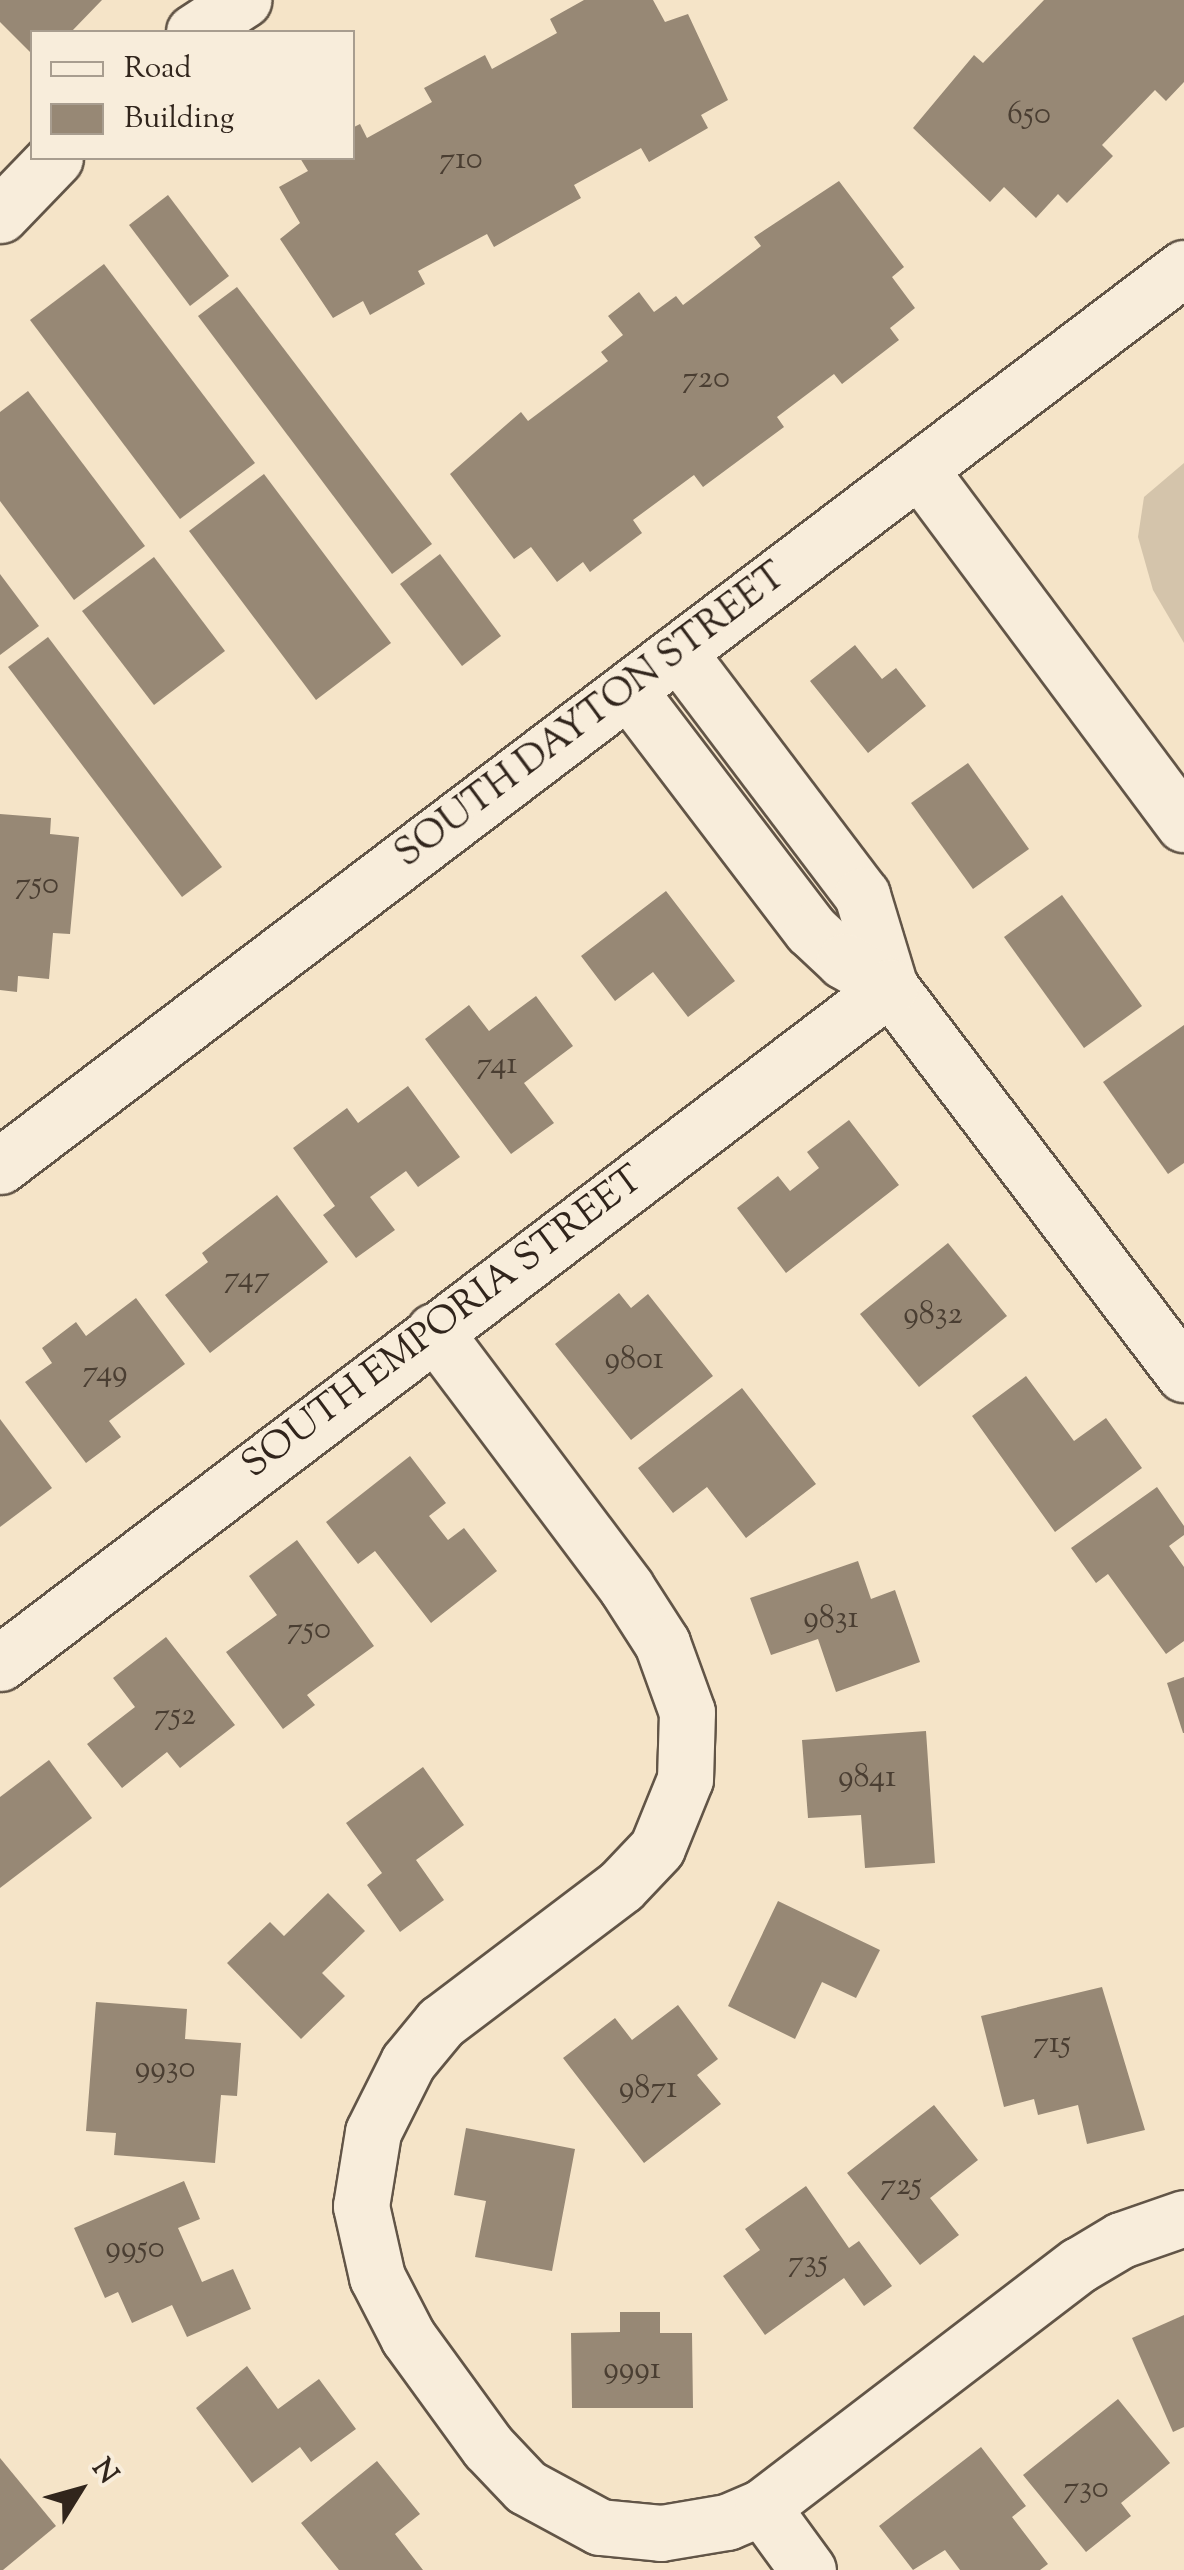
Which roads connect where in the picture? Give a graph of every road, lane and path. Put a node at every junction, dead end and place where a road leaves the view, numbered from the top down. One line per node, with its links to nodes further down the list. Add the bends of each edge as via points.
1 (243, 0): 2 (street)
2 (197, 30)
3 (52, 160): 4 (street)
4 (0, 216)
5 (1184, 268): 6 (street, SOUTH DAYTON STREET)
6 (919, 469): 7 (street, SOUTH DAYTON STREET); 9 (street)
7 (678, 652): 8 (street, SOUTH DAYTON STREET); 10 (street, via 862,895)
8 (628, 690): 10 (street, via 811,930 844,962); 11 (street, SOUTH DAYTON STREET)
9 (1184, 824)
10 (890, 987): 12 (street, SOUTH EMPORIA STREET); 13 (street)
11 (0, 1166)
12 (434, 1331): 14 (street, SOUTH EMPORIA STREET); 16 (street, via 662,1643 687,1712 686,1779 641,1869 456,2010 408,2062 373,2132 362,2206 365,2242 393,2312 437,2380 514,2476 565,2513 600,2527 695,2532)
13 (1184, 1374)
14 (0, 1663)
15 (1184, 2218): 16 (street, via 1137,2233 1079,2265)
16 (762, 2506): 17 (street)
17 (808, 2570)

